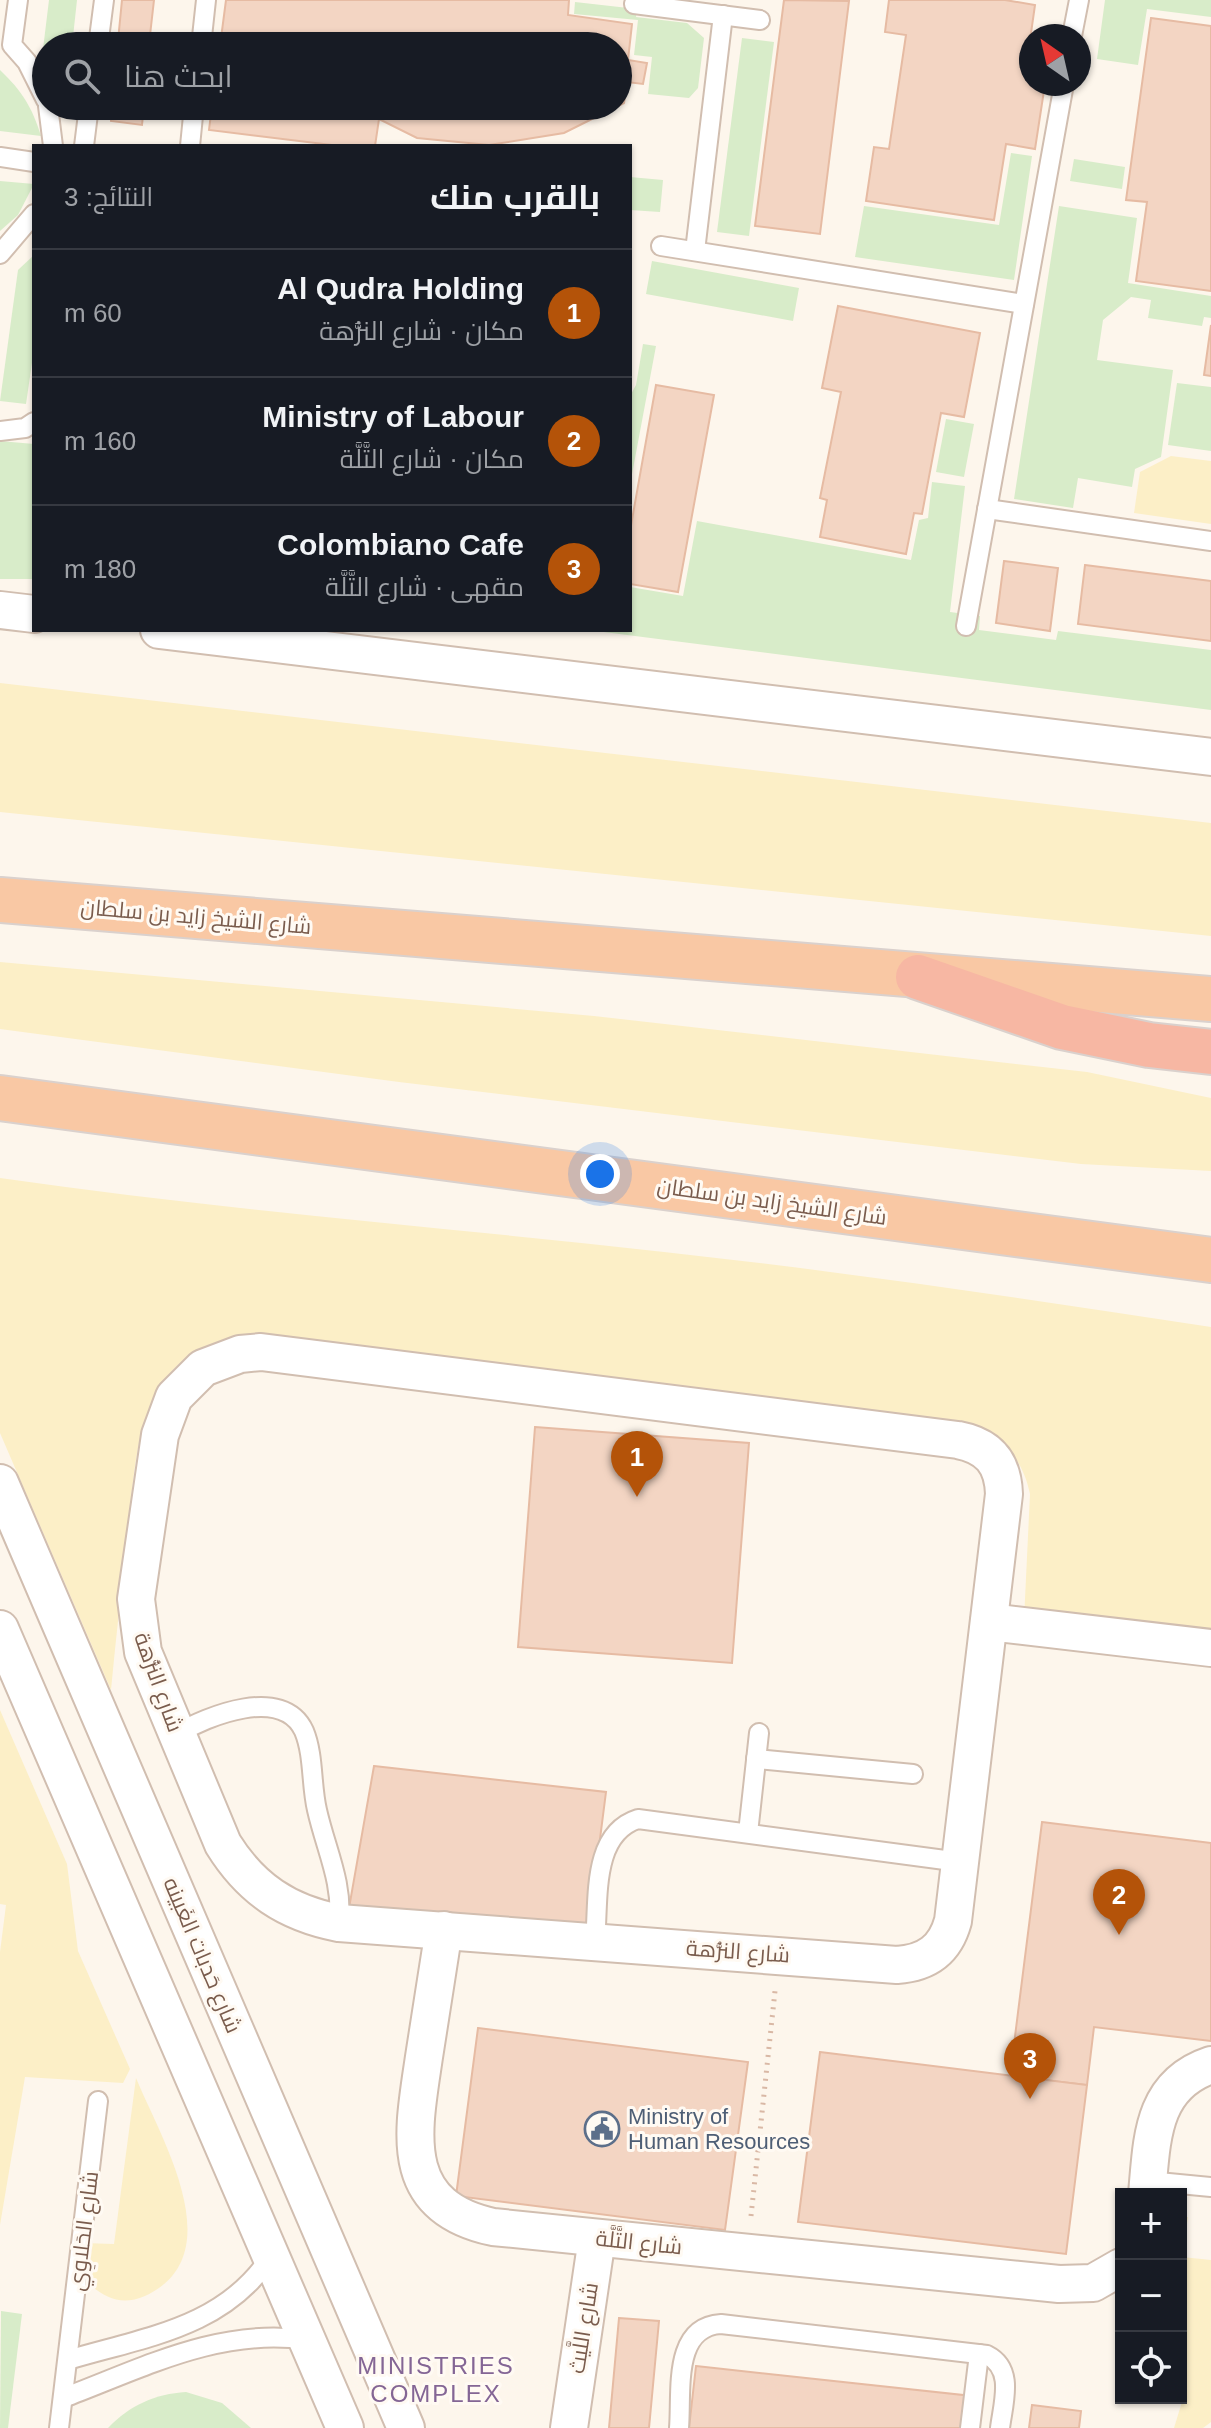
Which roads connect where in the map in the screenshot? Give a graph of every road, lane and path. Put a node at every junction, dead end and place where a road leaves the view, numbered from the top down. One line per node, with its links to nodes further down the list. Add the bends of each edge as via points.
1 (18, 0): 11 (lane, via 12,45)
2 (104, 0): 9 (lane)
3 (206, 0): 10 (lane)
4 (1079, 0): 8 (lane)
5 (634, 4): 6 (lane)
6 (723, 15): 7 (lane); 23 (lane)
7 (760, 20)
8 (1074, 24)
9 (100, 32)
10 (203, 32)
11 (32, 71)
12 (1062, 96): 25 (lane)
13 (50, 120): 16 (lane)
14 (87, 120): 17 (lane)
15 (193, 120): 18 (lane)
16 (53, 144)
17 (84, 144)
18 (190, 144)
19 (0, 157): 20 (lane)
20 (32, 162)
21 (32, 216): 24 (lane)
22 (661, 246): 23 (lane)
23 (695, 251): 25 (lane)
24 (0, 254)
25 (1024, 304): 28 (lane)
26 (32, 423): 27 (lane)
27 (0, 431)
28 (987, 509): 29 (lane); 32 (lane)
29 (1211, 541)
30 (0, 610): 31 (street)
31 (32, 614)
32 (966, 626)
33 (176, 632): 34 (street)
34 (1211, 757)
35 (0, 900): 36 (highway, شارع الشيخ زايد بن سلطان)
36 (918, 977): 37 (highway, شارع الشيخ زايد بن سلطان); 38 (highway, شارع الشيخ زايد بن سلطان, via 1062,1027)
37 (1211, 999)
38 (1211, 1052)
39 (0, 1098): 40 (highway, شارع الشيخ زايد بن سلطان)
40 (1211, 1260)
41 (0, 1483): 70 (street, شارع حَدبات الغَبينه)
42 (989, 1622): 44 (street); 46 (street, شارع النُّزهة, via 1003,1478 998,1463 974,1443 261,1352 240,1354 203,1368 187,1381 174,1397 160,1435 136,1599 143,1652); 50 (street, شارع النُّزهة)
43 (0, 1629): 61 (street)
44 (1211, 1648)
45 (759, 1733): 47 (lane)
46 (177, 1734): 51 (street, شارع النُّزهة, via 238,1868 283,1905); 51 (lane, via 236,1710 278,1710 299,1723 336,1871)
47 (756, 1759): 48 (lane); 49 (lane)
48 (913, 1774)
49 (748, 1833): 50 (lane); 53 (lane, via 649,1819 619,1828 604,1855)
50 (960, 1862): 54 (street, شارع النُّزهة, via 949,1936 928,1959 897,1965)
51 (339, 1923): 52 (street, شارع النُّزهة)
52 (444, 1930): 53 (street, شارع النُّزهة); 59 (street, شارع التَّلَّة, via 414,2131 416,2163 424,2182 437,2200 473,2223)
53 (595, 1941): 54 (street, شارع النُّزهة)
54 (779, 1954): 60 (path)
55 (1211, 2065): 58 (street, via 1195,2070 1166,2095 1153,2130)
56 (98, 2101): 65 (lane, شارع الحَلاوِي)
57 (1211, 2187): 58 (lane)
58 (1148, 2188)
59 (597, 2238): 60 (street, شارع التَّلَّة); 67 (street, شارع اللَّيث)
60 (747, 2253): 62 (street, شارع التَّلَّة, via 1076,2285 1093,2283)
61 (271, 2256): 63 (street); 65 (lane, via 245,2290 210,2315)
62 (1115, 2270)
63 (307, 2340): 66 (lane, via 259,2336 211,2343); 69 (street)
64 (979, 2354): 71 (lane, via 713,2324 696,2331 686,2346); 72 (lane); 73 (lane, via 996,2360 1005,2374)
65 (68, 2360): 66 (lane, شارع الحَلاوِي)
66 (63, 2398): 68 (lane, شارع الحَلاوِي)
67 (567, 2425)
68 (59, 2428)
69 (345, 2428)
70 (406, 2428)
71 (679, 2428)
72 (970, 2428)
73 (1000, 2428)

